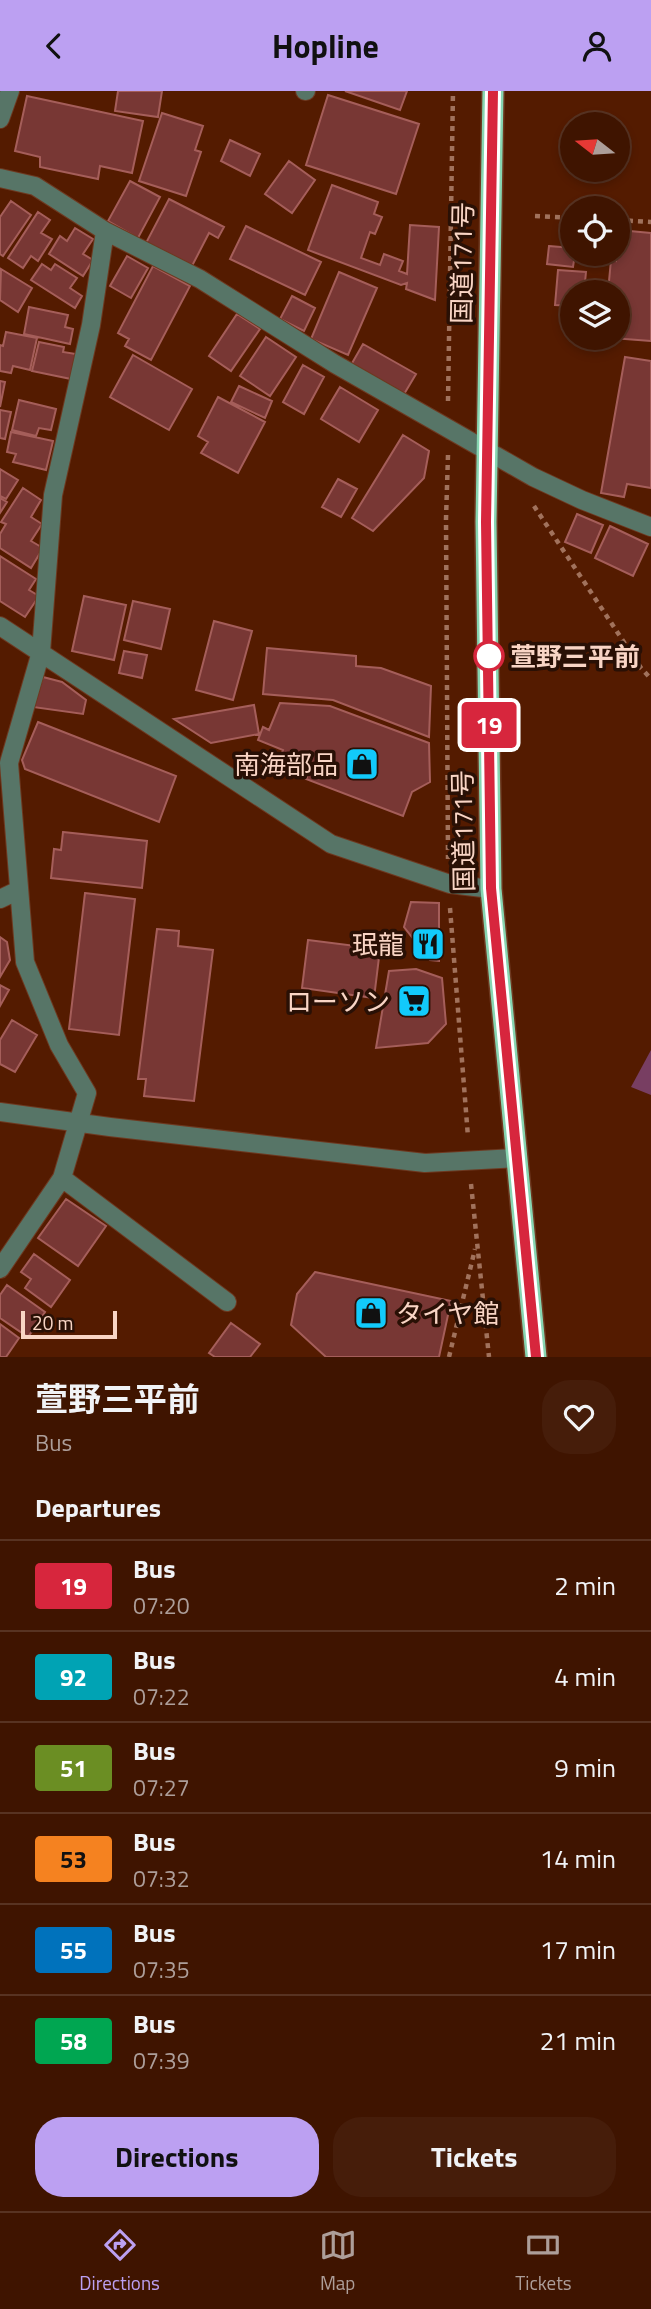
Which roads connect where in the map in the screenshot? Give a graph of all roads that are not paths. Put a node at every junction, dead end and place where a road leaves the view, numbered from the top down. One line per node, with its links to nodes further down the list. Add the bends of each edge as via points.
1 (10, 91): 3 (street)
2 (493, 91): 6 (highway, 国道171号)
3 (0, 119)
4 (0, 178): 5 (street, via 35,186)
5 (105, 231): 6 (street, via 200,279 335,364); 9 (street, via 91,325 53,495)
6 (486, 449): 7 (street, via 533,477); 10 (highway, 国道171号)
7 (651, 527)
8 (0, 626): 9 (street)
9 (41, 652): 10 (street, via 331,844 450,884); 11 (street, via 9,763)
10 (491, 888): 15 (highway, 国道171号)
11 (19, 890): 12 (street); 14 (street, via 25,962 59,1045 87,1093)
12 (0, 899)
13 (0, 1112): 14 (street)
14 (79, 1123): 15 (street, via 425,1163); 16 (street)
15 (517, 1158): 19 (highway, 国道171号)
16 (62, 1178): 17 (street); 18 (street)
17 (0, 1269)
18 (227, 1302)
19 (536, 1357)

